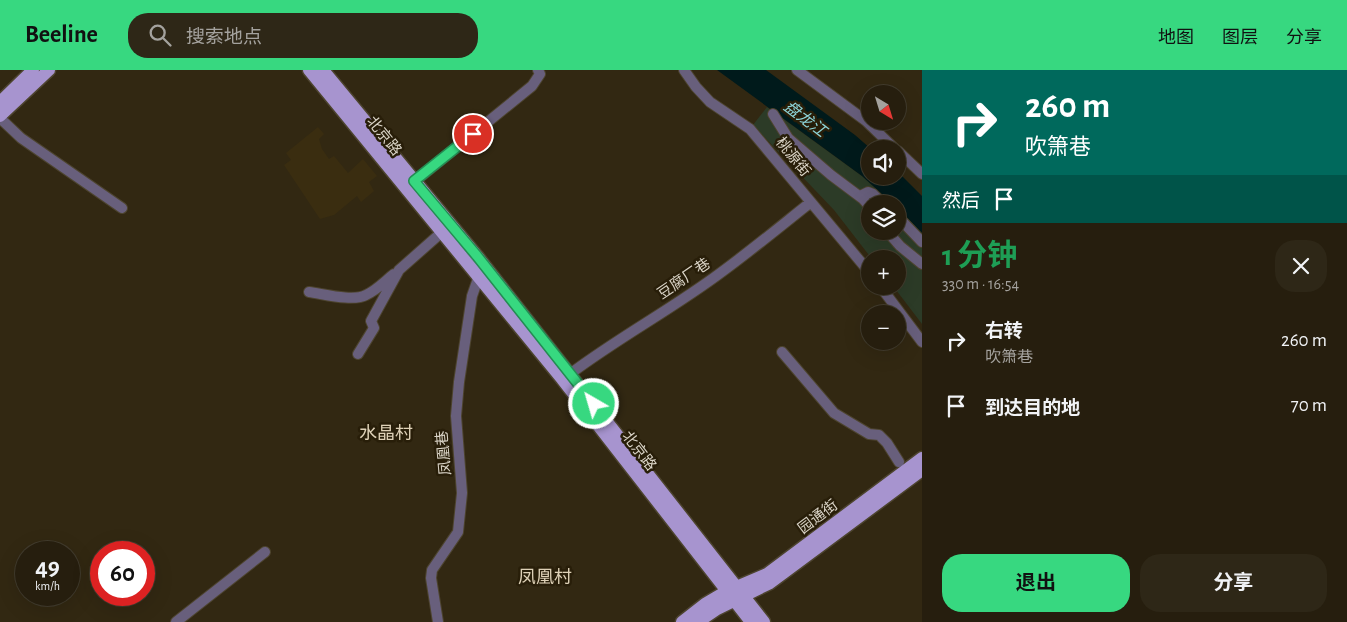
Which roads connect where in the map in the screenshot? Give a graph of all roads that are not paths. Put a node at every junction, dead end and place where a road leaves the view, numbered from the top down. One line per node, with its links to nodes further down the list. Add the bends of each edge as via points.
1 (33, 70): 8 (main road)
2 (49, 70): 10 (main road)
3 (309, 70): 23 (main road, 北京路)
4 (323, 70): 16 (main road, 北京路)
5 (538, 70): 16 (street, via 540,74 532,86)
6 (684, 70): 20 (street, 桃源街, via 710,102 750,129)
7 (797, 70): 13 (street, via 866,121)
8 (0, 102)
9 (773, 114): 12 (street)
10 (0, 117): 21 (street, via 21,138)
11 (795, 128): 12 (street)
12 (788, 138): 19 (street)
13 (886, 140)
14 (906, 159): 15 (street)
15 (922, 174)
16 (414, 181): 35 (main road, 北京路)
17 (862, 195): 18 (street, via 868,192)
18 (874, 195)
19 (860, 196)
20 (811, 202): 26 (street, 桃源街); 35 (street, 豆腐厂巷, via 723,271)
21 (122, 208)
22 (906, 225): 25 (street)
23 (442, 232): 28 (street); 29 (main road, 北京路)
24 (895, 240): 27 (street)
25 (922, 242)
26 (861, 263)
27 (922, 264)
28 (399, 270): 30 (street, via 366,296 357,298); 34 (street, via 374,312 370,321 374,328)
29 (479, 276): 41 (main road, 北京路); 43 (street, 凤凰巷, via 472,296 456,416 462,493 458,532 432,570 431,578)
30 (308, 292)
31 (887, 295): 32 (street)
32 (922, 342)
33 (782, 352): 37 (street, via 834,413 869,434 879,435)
34 (358, 354)
35 (570, 374): 41 (main road, 北京路)
36 (922, 458): 39 (main road, 园通街)
37 (899, 462)
38 (922, 470): 39 (main road, 园通街)
39 (806, 551): 41 (main road, 园通街)
40 (265, 552): 42 (street)
41 (736, 594): 44 (main road, via 705,604); 45 (main road); 46 (main road, 北京路); 47 (main road, 北京路)
42 (176, 622)
43 (438, 622)
44 (682, 622)
45 (698, 622)
46 (751, 622)
47 (764, 622)

